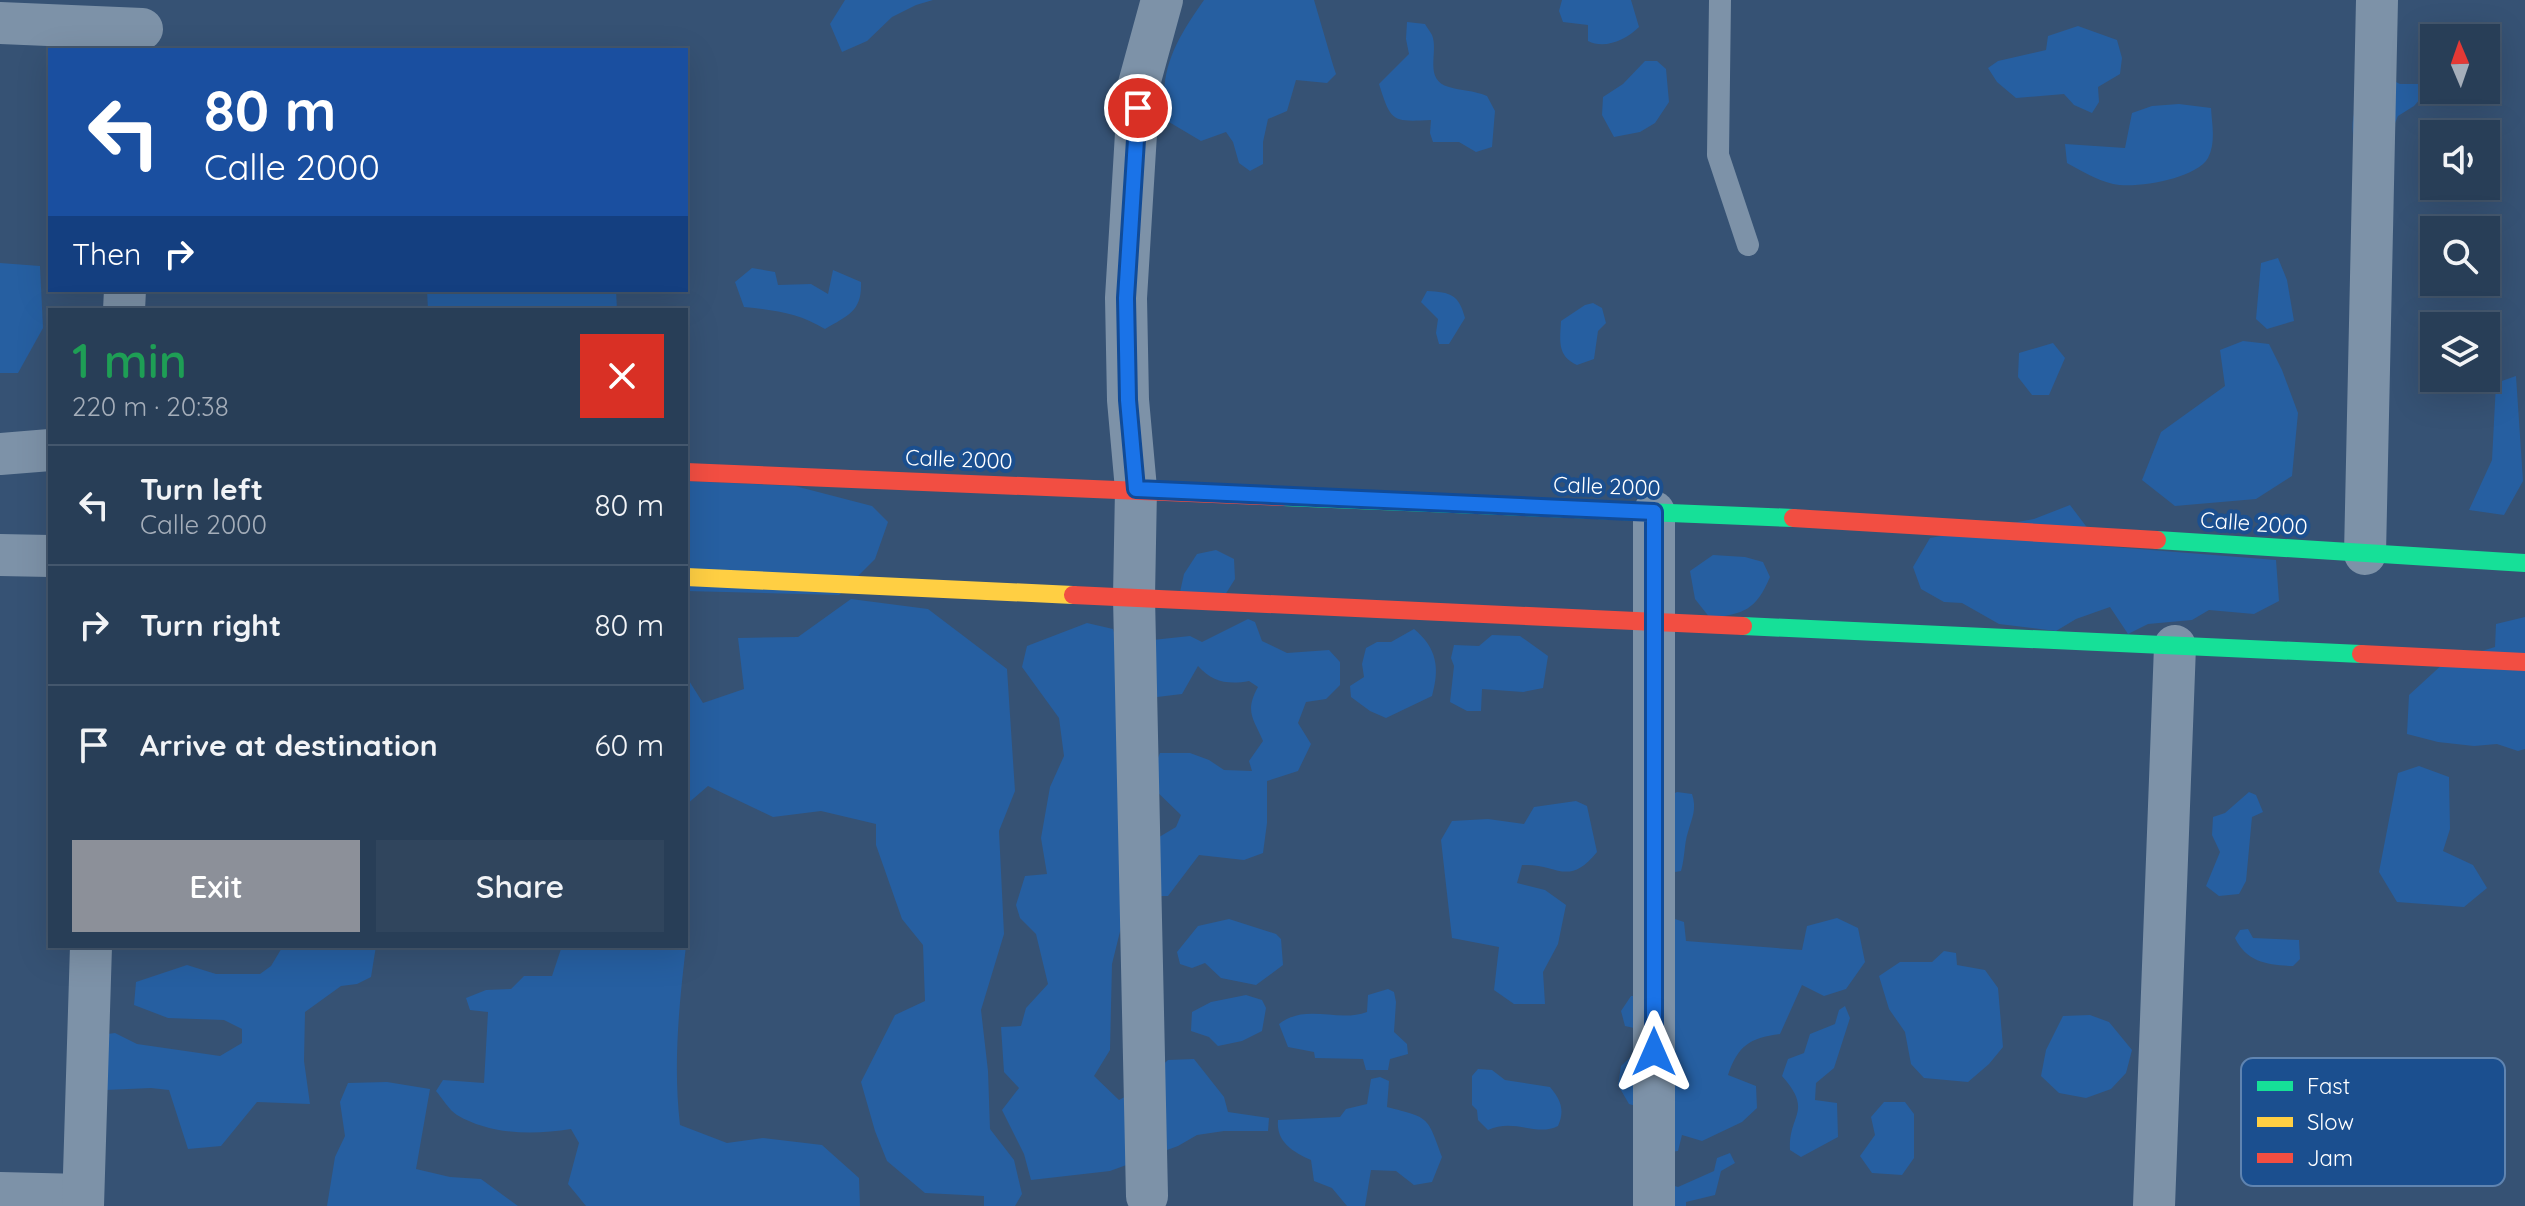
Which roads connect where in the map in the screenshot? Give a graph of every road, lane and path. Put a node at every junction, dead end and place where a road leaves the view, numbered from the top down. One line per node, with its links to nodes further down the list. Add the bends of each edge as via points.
1 (1162, 0): 10 (street, via 1139,84 1126,298)
2 (1720, 0): 6 (lane, via 1718,155)
3 (2377, 0): 13 (street)
4 (0, 23): 5 (street)
5 (142, 26)
6 (1748, 245)
7 (48, 450): 8 (street)
8 (0, 454)
9 (688, 472): 10 (street, Calle 2000)
10 (1136, 489): 11 (street, Calle 2000); 17 (street)
11 (1654, 512): 13 (street, Calle 2000); 18 (street)
12 (0, 535): 14 (street)
13 (2365, 554): 15 (street, Calle 2000)
14 (29, 556)
15 (2525, 563)
16 (688, 577): 17 (street)
17 (1134, 597): 18 (street); 23 (street)
18 (1655, 622): 19 (street); 25 (street)
19 (2175, 646): 20 (street); 26 (street)
20 (2525, 662)
21 (91, 948): 24 (street)
22 (0, 1193): 24 (street)
23 (1147, 1196)
24 (83, 1200)
25 (1654, 1206)
26 (2154, 1206)

